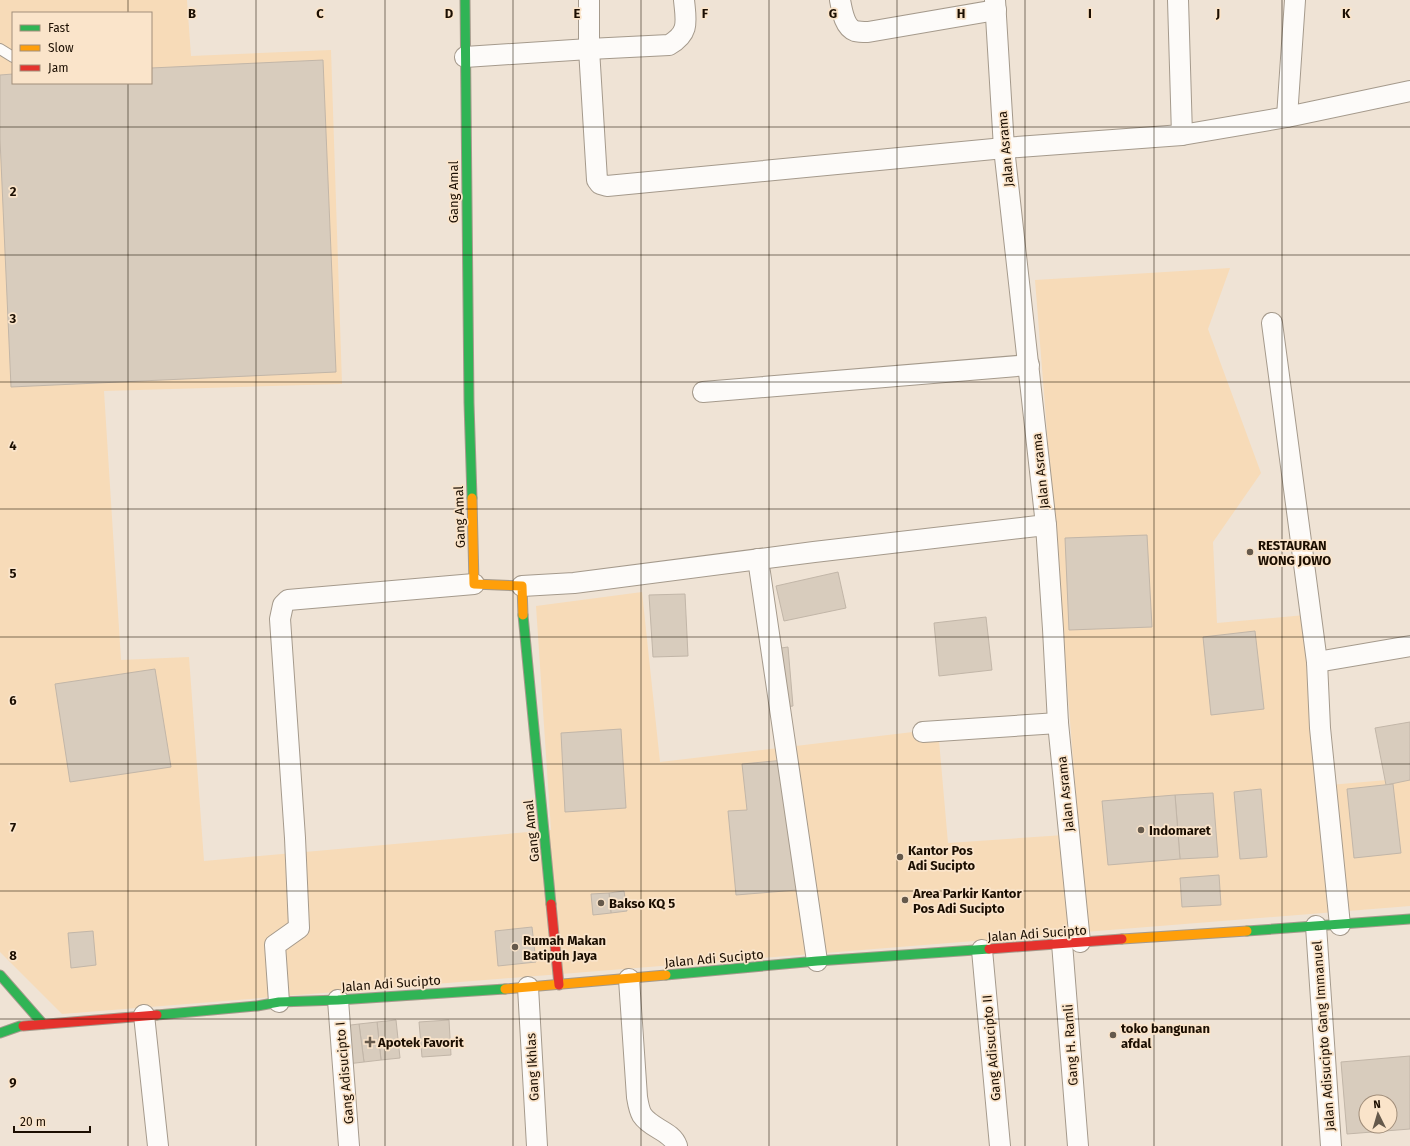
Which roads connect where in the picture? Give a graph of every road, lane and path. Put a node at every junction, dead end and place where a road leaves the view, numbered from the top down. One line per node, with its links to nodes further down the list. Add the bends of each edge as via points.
1 (464, 0): 11 (main road, Gang Amal)
2 (588, 0): 8 (street)
3 (684, 0): 8 (street, via 684,31 679,39 669,45)
4 (840, 0): 7 (street, via 845,21 850,29 868,32)
5 (1178, 0): 14 (street)
6 (1295, 0): 13 (street)
7 (995, 5): 15 (street, Jalan Asrama)
8 (589, 48): 11 (street); 15 (street, via 597,180 607,186)
9 (0, 49): 10 (lane)
10 (12, 56)
11 (465, 57): 21 (main road, Gang Amal)
12 (1410, 91): 13 (street)
13 (1287, 117): 14 (street)
14 (1182, 135): 15 (street)
15 (1004, 148): 17 (street, Jalan Asrama)
16 (1272, 323): 24 (street)
17 (1029, 365): 18 (street); 19 (street, Jalan Asrama)
18 (703, 392)
19 (1046, 525): 20 (street); 25 (street, Jalan Asrama)
20 (758, 558): 22 (street, via 574,584); 32 (street)
21 (474, 584): 22 (main road); 38 (street, via 288,600 283,605 280,619 299,928 275,945)
22 (522, 586): 35 (main road, Gang Amal)
23 (1410, 646): 24 (street)
24 (1317, 662): 28 (street, via 1320,728)
25 (1058, 723): 26 (street); 30 (street, Jalan Asrama)
26 (923, 732)
27 (1410, 919): 28 (main road, Jalan Adi Sucipto)
28 (1340, 925): 29 (main road, Jalan Adi Sucipto)
29 (1316, 926): 30 (main road, Jalan Adi Sucipto); 50 (street, Jalan Adisucipto Gang Immanuel)
30 (1071, 943): 31 (main road, Jalan Adi Sucipto); 49 (street, Gang H. Ramli)
31 (982, 950): 32 (main road, Jalan Adi Sucipto); 48 (street, Gang Adisucipto II)
32 (817, 961): 34 (main road, Jalan Adi Sucipto)
33 (0, 975): 41 (main road)
34 (629, 979): 35 (main road, Jalan Adi Sucipto); 47 (street, via 640,1114 649,1124 672,1138)
35 (559, 985): 36 (main road, Jalan Adi Sucipto)
36 (528, 987): 37 (main road, Jalan Adi Sucipto); 46 (street, Gang Ikhlas)
37 (338, 1000): 38 (main road, Jalan Adi Sucipto); 45 (street, Gang Adisucipto I)
38 (279, 1002): 39 (main road, Jalan Adi Sucipto)
39 (144, 1015): 41 (main road, Jalan Adi Sucipto); 44 (street)
40 (7, 1023): 42 (main road, Jalan Adi Sucipto)
41 (43, 1024): 42 (main road, Jalan Adi Sucipto)
42 (20, 1026): 43 (main road, Jalan Adi Sucipto)
43 (0, 1033)
44 (158, 1146)
45 (349, 1146)
46 (537, 1146)
47 (677, 1146)
48 (1000, 1146)
49 (1078, 1146)
50 (1331, 1146)

